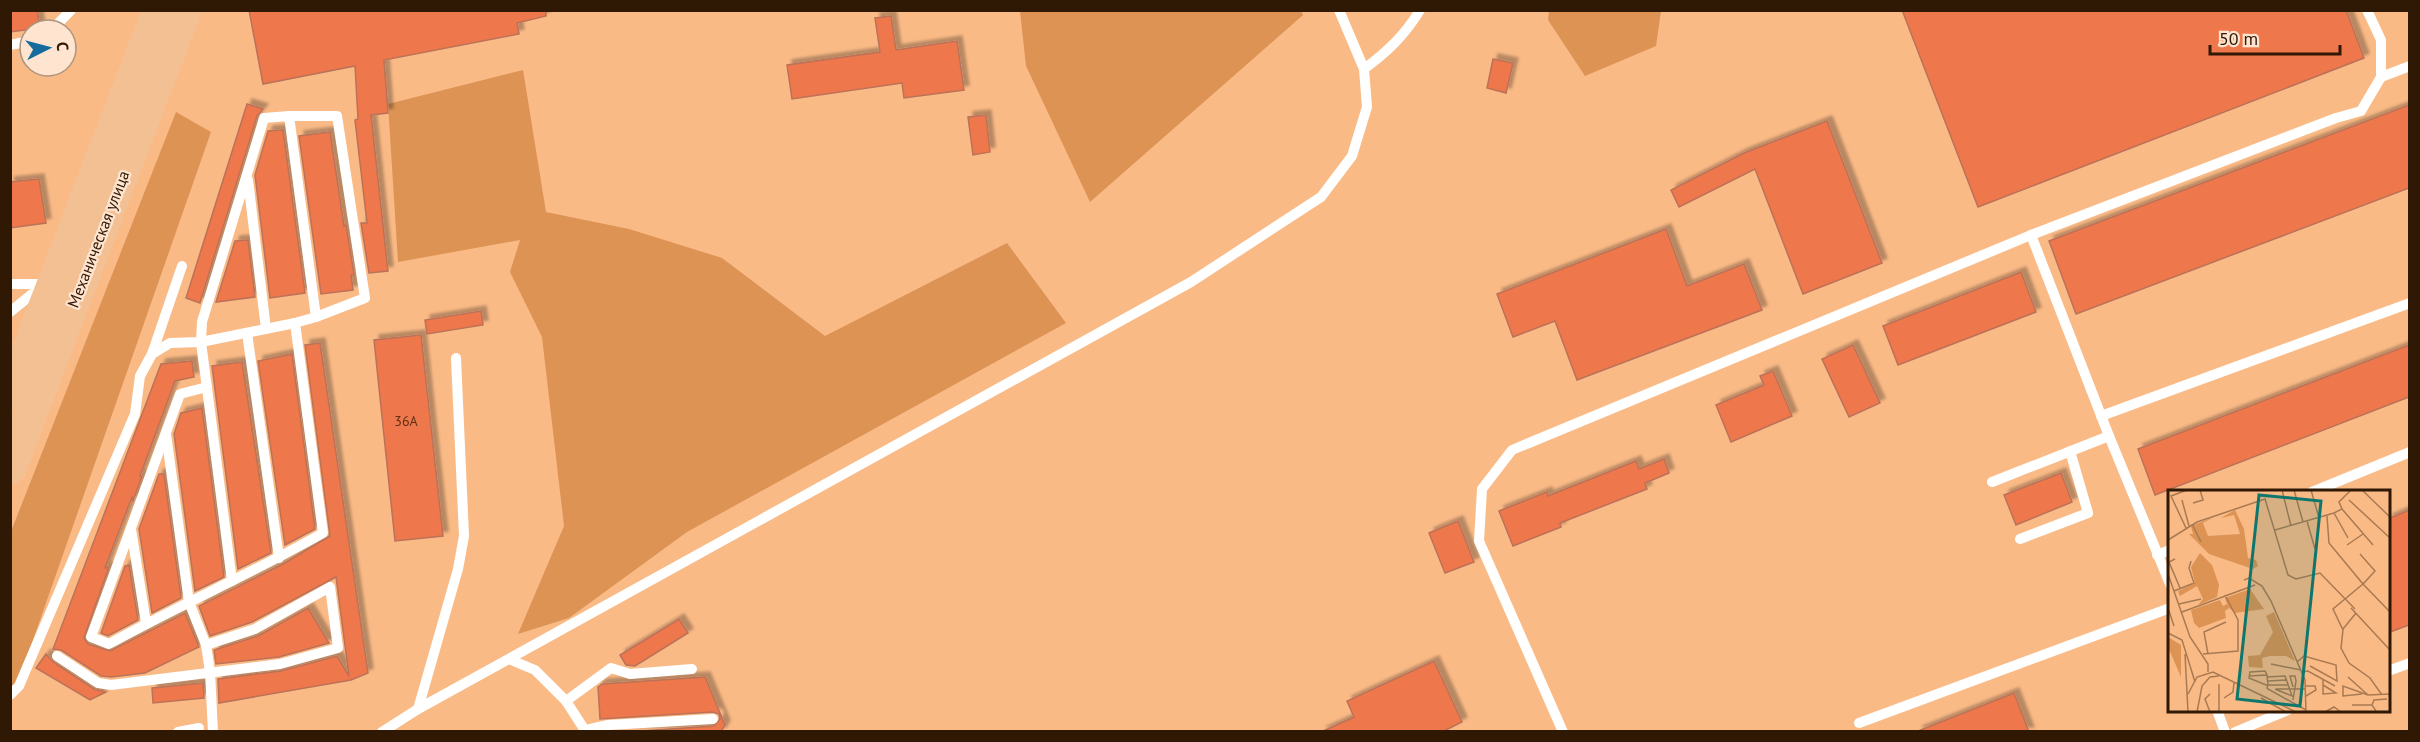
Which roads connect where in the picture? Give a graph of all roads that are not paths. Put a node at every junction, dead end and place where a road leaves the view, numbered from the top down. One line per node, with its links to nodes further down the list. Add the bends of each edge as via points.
1 (159, 10): 14 (main road, Механическая улица)
2 (185, 10): 31 (main road, Механическая улица)
3 (1339, 10): 7 (lane)
4 (1420, 10): 7 (lane, via 1390,49)
5 (2367, 10): 8 (lane, via 2381,40)
6 (2409, 66): 8 (lane)
7 (1364, 69): 46 (lane, via 1367,107 1352,156 1321,197 1191,282)
8 (2381, 77): 11 (lane, via 2361,111)
9 (289, 116): 10 (lane, via 264,118); 17 (lane); 17 (lane, via 337,116 364,298)
10 (248, 177): 19 (lane); 21 (lane, via 202,322)
11 (2031, 234): 26 (lane); 64 (lane, via 1512,450 1482,489 1479,541)
12 (182, 266): 22 (lane)
13 (10, 284): 14 (lane)
14 (49, 284): 16 (lane); 25 (main road, Механическая улица)
15 (2409, 303): 26 (lane)
16 (10, 312)
17 (316, 317): 18 (lane)
18 (295, 323): 19 (lane); 38 (lane, via 323,533)
19 (266, 329): 20 (lane)
20 (247, 333): 21 (lane); 38 (lane)
21 (201, 342): 22 (lane, via 170,343); 24 (lane)
22 (152, 354): 51 (lane, via 140,376 135,414 19,686)
23 (456, 358): 53 (lane, via 464,536)
24 (207, 387): 27 (lane, via 180,394); 39 (lane)
25 (10, 397)
26 (2101, 416): 28 (lane)
27 (165, 432): 34 (lane); 41 (lane)
28 (2109, 436): 29 (lane); 37 (lane)
29 (2070, 451): 32 (lane); 35 (lane, via 2088,513)
30 (2409, 452): 33 (lane)
31 (10, 468)
32 (1992, 482)
33 (2317, 490)
34 (130, 526): 43 (lane); 43 (lane, via 91,637 110,644)
35 (2020, 540)
36 (2168, 550): 37 (lane)
37 (2157, 555): 40 (lane)
38 (279, 558): 39 (lane)
39 (232, 581): 41 (lane)
40 (2168, 582)
41 (189, 602): 43 (lane); 44 (lane)
42 (2168, 608): 57 (lane)
43 (147, 623)
44 (206, 645): 50 (lane); 50 (lane, via 255,629 330,587 338,648 280,664)
45 (57, 656): 50 (lane, via 98,683 111,685)
46 (511, 660): 52 (lane, via 535,670); 53 (lane)
47 (2409, 663): 49 (lane)
48 (692, 669): 52 (lane, via 630,674 611,668)
49 (2390, 670)
50 (210, 672): 62 (lane)
51 (10, 695)
52 (566, 701): 60 (lane)
53 (418, 709): 58 (lane)
54 (2217, 712): 65 (lane)
55 (2285, 712): 66 (lane)
56 (713, 719): 60 (lane, via 608,725)
57 (1859, 723)
58 (398, 727): 63 (lane)
59 (199, 728): 61 (lane)
60 (586, 731)
61 (178, 732)
62 (213, 732)
63 (382, 732)
64 (1563, 732)
65 (2225, 732)
66 (2235, 732)

